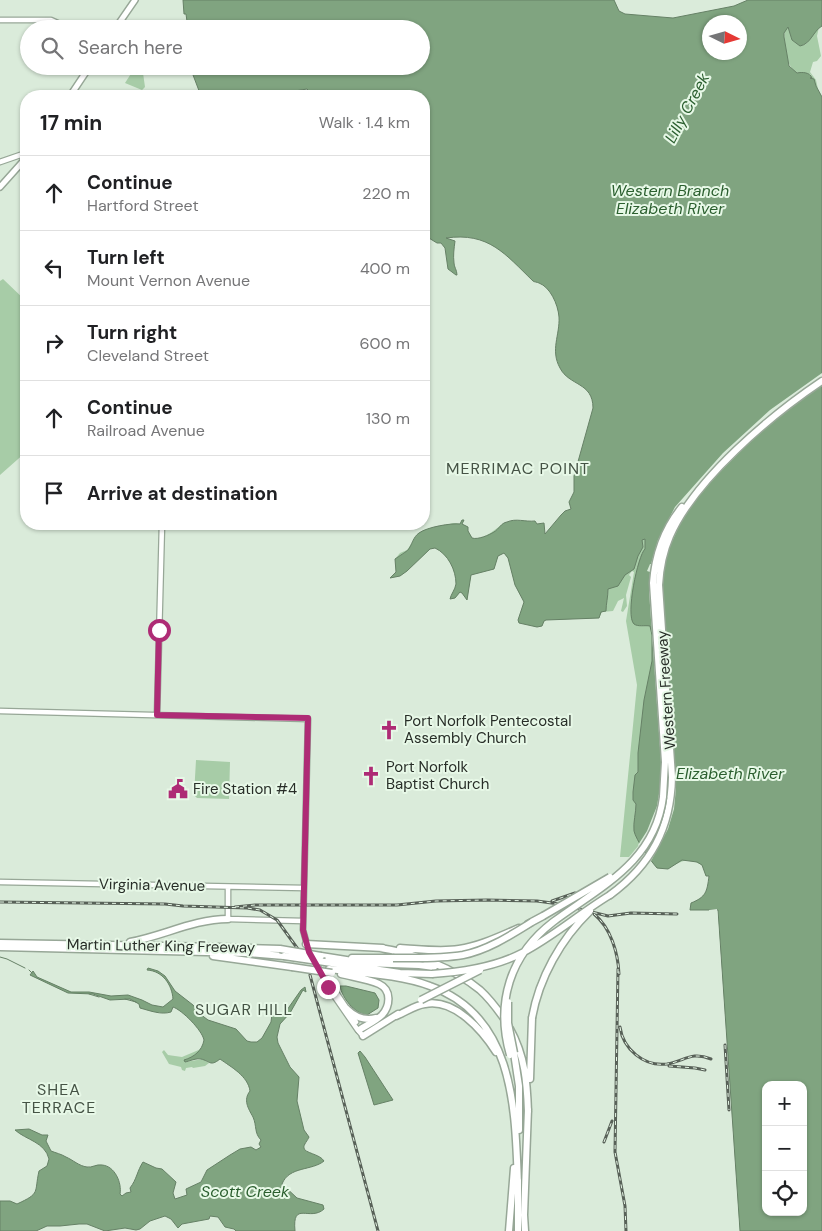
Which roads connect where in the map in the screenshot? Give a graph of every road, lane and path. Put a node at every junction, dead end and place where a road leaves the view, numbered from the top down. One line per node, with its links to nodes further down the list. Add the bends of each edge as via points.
1 (135, 0): 6 (main road)
2 (0, 20): 3 (street)
3 (20, 20)
4 (20, 20): 5 (street)
5 (51, 20)
6 (121, 20)
7 (84, 75): 8 (main road)
8 (74, 90)
9 (20, 155): 10 (street)
10 (0, 162)
11 (20, 165): 12 (main road)
12 (0, 187)
13 (822, 380): 17 (highway, Western Freeway, via 781,407 731,451 678,513 662,539 654,567 652,591 666,767); 21 (highway, Western Freeway, via 740,447 699,492 669,537 659,585 671,802 664,826 648,858 629,881)
14 (162, 530): 16 (street)
15 (0, 711): 16 (street)
16 (157, 715): 20 (street, via 308,718)
17 (663, 796): 24 (highway, Western Freeway, bridge, via 648,835 627,863 600,884); 46 (highway, bridge, via 662,808 651,833 630,864 612,881 546,928 523,955 512,976 505,998 504,1024 520,1092)
18 (0, 882): 19 (street, Virginia Avenue)
19 (228, 887): 20 (street, Virginia Avenue); 22 (street)
20 (304, 888): 23 (street)
21 (610, 895): 34 (highway, Western Freeway, bridge, via 535,946); 44 (highway, bridge, via 585,916 564,941 540,986 532,1018)
22 (228, 919): 23 (street); 28 (highway, via 206,920 148,939)
23 (302, 921): 27 (street)
24 (532, 922): 30 (highway, bridge, via 469,947 452,950); 33 (highway, Western Freeway, bridge, via 489,946 463,955)
25 (0, 938): 26 (highway)
26 (26, 943): 28 (highway, Martin Luther King Freeway); 29 (highway, Martin Luther King Freeway)
27 (306, 944): 30 (highway); 38 (street)
28 (110, 945): 33 (highway, Martin Luther King Freeway, bridge, via 280,950)
29 (1, 946): 31 (highway, Martin Luther King Freeway)
30 (380, 948): 37 (highway, via 406,953)
31 (180, 952): 32 (highway, Martin Luther King Freeway); 35 (highway)
32 (214, 952): 33 (highway, Western Freeway, bridge); 35 (highway)
33 (323, 959): 34 (highway, Western Freeway, bridge, via 400,973 432,974 463,971); 37 (highway, via 427,966)
34 (499, 962): 40 (highway, bridge, via 421,1000)
35 (290, 965): 36 (highway, bridge)
36 (331, 971): 41 (highway, via 383,987 389,1001); 43 (highway, via 423,984 458,1000 491,1036)
37 (454, 974): 44 (highway, via 487,997 508,1024 526,1070)
38 (326, 982): 39 (street); 42 (street)
39 (347, 1009): 41 (highway, via 360,1018); 42 (street)
40 (396, 1016): 42 (highway); 43 (highway, via 429,1003 444,1005 457,1012 474,1024 491,1044)
41 (380, 1017): 42 (highway)
42 (361, 1033)
43 (510, 1090): 45 (highway)
44 (528, 1112): 51 (highway)
45 (516, 1140): 46 (highway); 47 (highway, via 507,1202)
46 (518, 1184): 50 (highway)
47 (511, 1211): 48 (highway); 49 (highway)
48 (509, 1231)
49 (514, 1231)
50 (518, 1231)
51 (527, 1231)

